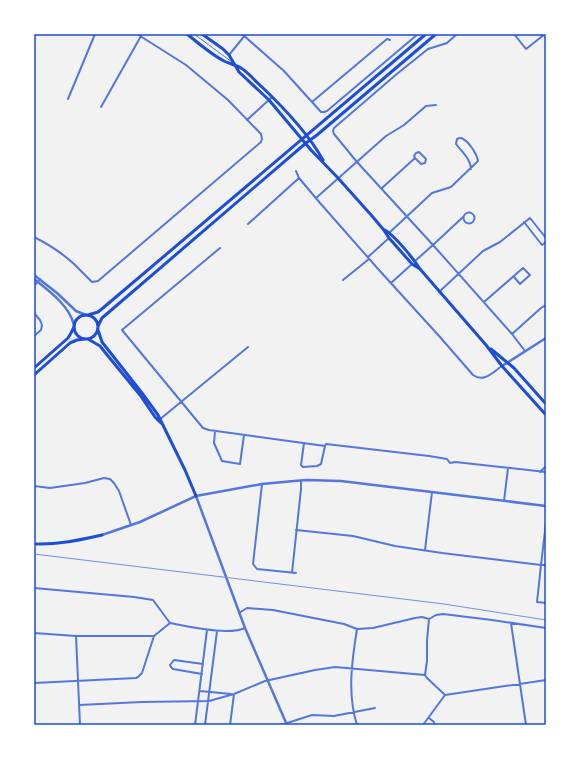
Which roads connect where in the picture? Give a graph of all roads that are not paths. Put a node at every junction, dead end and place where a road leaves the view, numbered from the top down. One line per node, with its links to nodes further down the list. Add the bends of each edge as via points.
1 (95, 34): 18 (street)
2 (137, 34): 13 (street)
3 (187, 34): 16 (main road, via 225,61)
4 (194, 34): 16 (lane)
5 (202, 34): 15 (main road)
6 (418, 34): 20 (street, via 326,111 321,112)
7 (426, 34): 24 (main road)
8 (436, 34): 26 (main road)
9 (456, 34): 29 (street, via 447,43 428,49 334,128 334,134)
10 (514, 34): 11 (street, via 526,49)
11 (545, 34)
12 (244, 35): 15 (street); 20 (street, via 284,71)
13 (141, 36): 22 (street); 23 (street, via 186,65 227,99)
14 (390, 40): 20 (street, via 387,39)
15 (229, 55): 16 (main road)
16 (235, 65): 17 (main road); 19 (main road, via 239,72)
17 (272, 97): 19 (street); 24 (main road)
18 (68, 99)
19 (269, 100): 23 (street); 25 (main road)
20 (312, 102)
21 (436, 105): 29 (street, via 426,106)
22 (101, 107)
23 (247, 120): 43 (street, via 261,134 261,142 97,281 92,282 63,255)
24 (306, 136): 25 (main road); 26 (main road)
25 (302, 139): 27 (main road); 63 (main road, via 103,308)
26 (310, 140): 27 (main road); 30 (main road)
27 (306, 143): 30 (main road); 65 (main road, via 102,318)
28 (415, 158): 28 (street, via 419,152 426,160 421,164); 35 (street)
29 (357, 162): 34 (street); 35 (street)
30 (324, 163): 34 (main road)
31 (471, 168): 31 (street, via 478,161 477,156 472,147 463,139 457,138 456,144 469,160); 37 (street, via 451,187 432,193)
32 (296, 172): 33 (street)
33 (299, 178): 36 (street); 40 (street)
34 (338, 178): 36 (street); 41 (main road)
35 (382, 188): 37 (street)
36 (316, 198): 49 (street)
37 (407, 216): 42 (street); 47 (street)
38 (463, 217): 38 (street, via 469,212 473,214 474,219 467,223); 47 (street)
39 (524, 222): 45 (street, via 530,218); 46 (street, via 542,245); 52 (street, via 500,242 483,251)
40 (248, 224)
41 (383, 229): 42 (main road); 44 (main road)
42 (389, 232): 50 (main road)
43 (34, 237)
44 (389, 238): 49 (street); 50 (main road)
45 (546, 238)
46 (546, 242)
47 (433, 245): 50 (street); 52 (street)
48 (220, 248): 79 (street, via 122,330)
49 (368, 258): 56 (street); 57 (street)
50 (413, 263): 57 (street); 59 (main road)
51 (34, 274): 55 (street)
52 (458, 274): 59 (street); 60 (street)
53 (514, 277): 53 (street, via 523,268 530,275 520,284); 60 (street)
54 (34, 279): 55 (street)
55 (38, 280): 58 (street); 63 (street, via 76,311); 64 (street, via 64,306)
56 (343, 280)
57 (391, 282): 76 (street, via 474,376 487,376)
58 (34, 286)
59 (439, 292): 72 (main road)
60 (484, 302): 67 (street)
61 (546, 305): 67 (street)
62 (34, 313): 68 (street, via 42,325 41,330)
63 (87, 315): 64 (main road, via 77,319); 65 (main road, via 95,319)
64 (74, 326): 70 (main road, via 77,335); 77 (main road, via 68,338)
65 (98, 326): 66 (main road)
66 (98, 330): 71 (main road, via 95,336); 82 (main road, via 102,342 142,393)
67 (512, 334): 74 (street)
68 (34, 336)
69 (546, 338): 74 (street)
70 (84, 339): 71 (main road); 78 (main road, via 70,343)
71 (88, 339): 82 (main road, via 100,346)
72 (486, 345): 75 (main road); 76 (main road)
73 (248, 347): 79 (street)
74 (525, 351): 75 (street)
75 (507, 363): 76 (street); 80 (main road)
76 (502, 366): 81 (main road)
77 (34, 368)
78 (34, 375)
79 (181, 401): 82 (street); 83 (street, via 203,428)
80 (546, 404)
81 (546, 415)
82 (160, 421): 95 (main road)
83 (215, 431): 84 (street); 84 (street, via 214,443 222,461 240,464)
84 (244, 435): 85 (street)
85 (304, 443): 86 (street); 86 (street, via 301,465 303,467 321,464)
86 (325, 446): 88 (street, via 326,444 404,453 447,459 450,463)
87 (546, 466): 89 (street)
88 (508, 468): 89 (street); 96 (street)
89 (540, 472): 90 (street)
90 (546, 472)
91 (301, 481): 92 (street); 94 (street, via 341,481); 100 (street)
92 (262, 484): 95 (street); 106 (street, via 254,564 257,569)
93 (34, 486): 99 (street, via 50,488 110,479 119,491)
94 (432, 492): 96 (street); 103 (street)
95 (196, 496): 99 (street); 110 (street)
96 (504, 501): 97 (street)
97 (546, 506)
98 (546, 522): 104 (street)
99 (131, 525): 101 (street)
100 (296, 530): 103 (street, via 353,536); 106 (street)
101 (102, 535): 102 (main road)
102 (34, 544)
103 (425, 550): 104 (street)
104 (541, 565): 105 (street); 109 (street, via 537,602)
105 (546, 565)
106 (292, 573): 107 (street)
107 (296, 573)
108 (34, 588): 112 (street, via 154,600)
109 (546, 603)
110 (239, 613): 114 (street); 116 (street, via 247,608 273,610 344,624)
111 (429, 619): 113 (street, via 443,614); 116 (street, via 422,617); 125 (street)
112 (170, 623): 117 (street); 121 (street)
113 (511, 623): 115 (street); 130 (street)
114 (245, 628): 118 (street, via 238,631); 126 (street)
115 (546, 628)
116 (357, 629): 123 (street)
117 (207, 630): 118 (street); 122 (street)
118 (217, 631): 132 (street)
119 (34, 633): 120 (street)
120 (76, 636): 121 (street); 128 (street)
121 (154, 636): 128 (street, via 142,673 138,677)
122 (203, 664): 124 (street); 124 (street, via 174,660 170,664 173,669)
123 (352, 669): 125 (street); 126 (street, via 335,667); 139 (street)
124 (202, 674): 131 (street)
125 (425, 675): 134 (street)
126 (268, 680): 133 (street); 141 (street)
127 (546, 680): 130 (street)
128 (78, 681): 129 (street); 137 (street)
129 (34, 683)
130 (520, 683): 134 (street); 150 (street)
131 (200, 691): 132 (street); 136 (street)
132 (210, 692): 133 (street); 135 (street)
133 (234, 694): 135 (street); 145 (street)
134 (445, 694): 140 (street)
135 (209, 701): 136 (street); 144 (street)
136 (198, 702): 137 (street); 143 (street)
137 (79, 706): 142 (street)
138 (374, 708): 139 (street)
139 (353, 713): 141 (street, via 334,716 312,715); 147 (street)
140 (429, 718): 148 (street); 149 (street)
141 (287, 724): 146 (street)
142 (80, 725)
143 (196, 725)
144 (205, 725)
145 (230, 725)
146 (281, 725)
147 (357, 725)
148 (423, 725)
149 (435, 725)
150 (526, 725)

